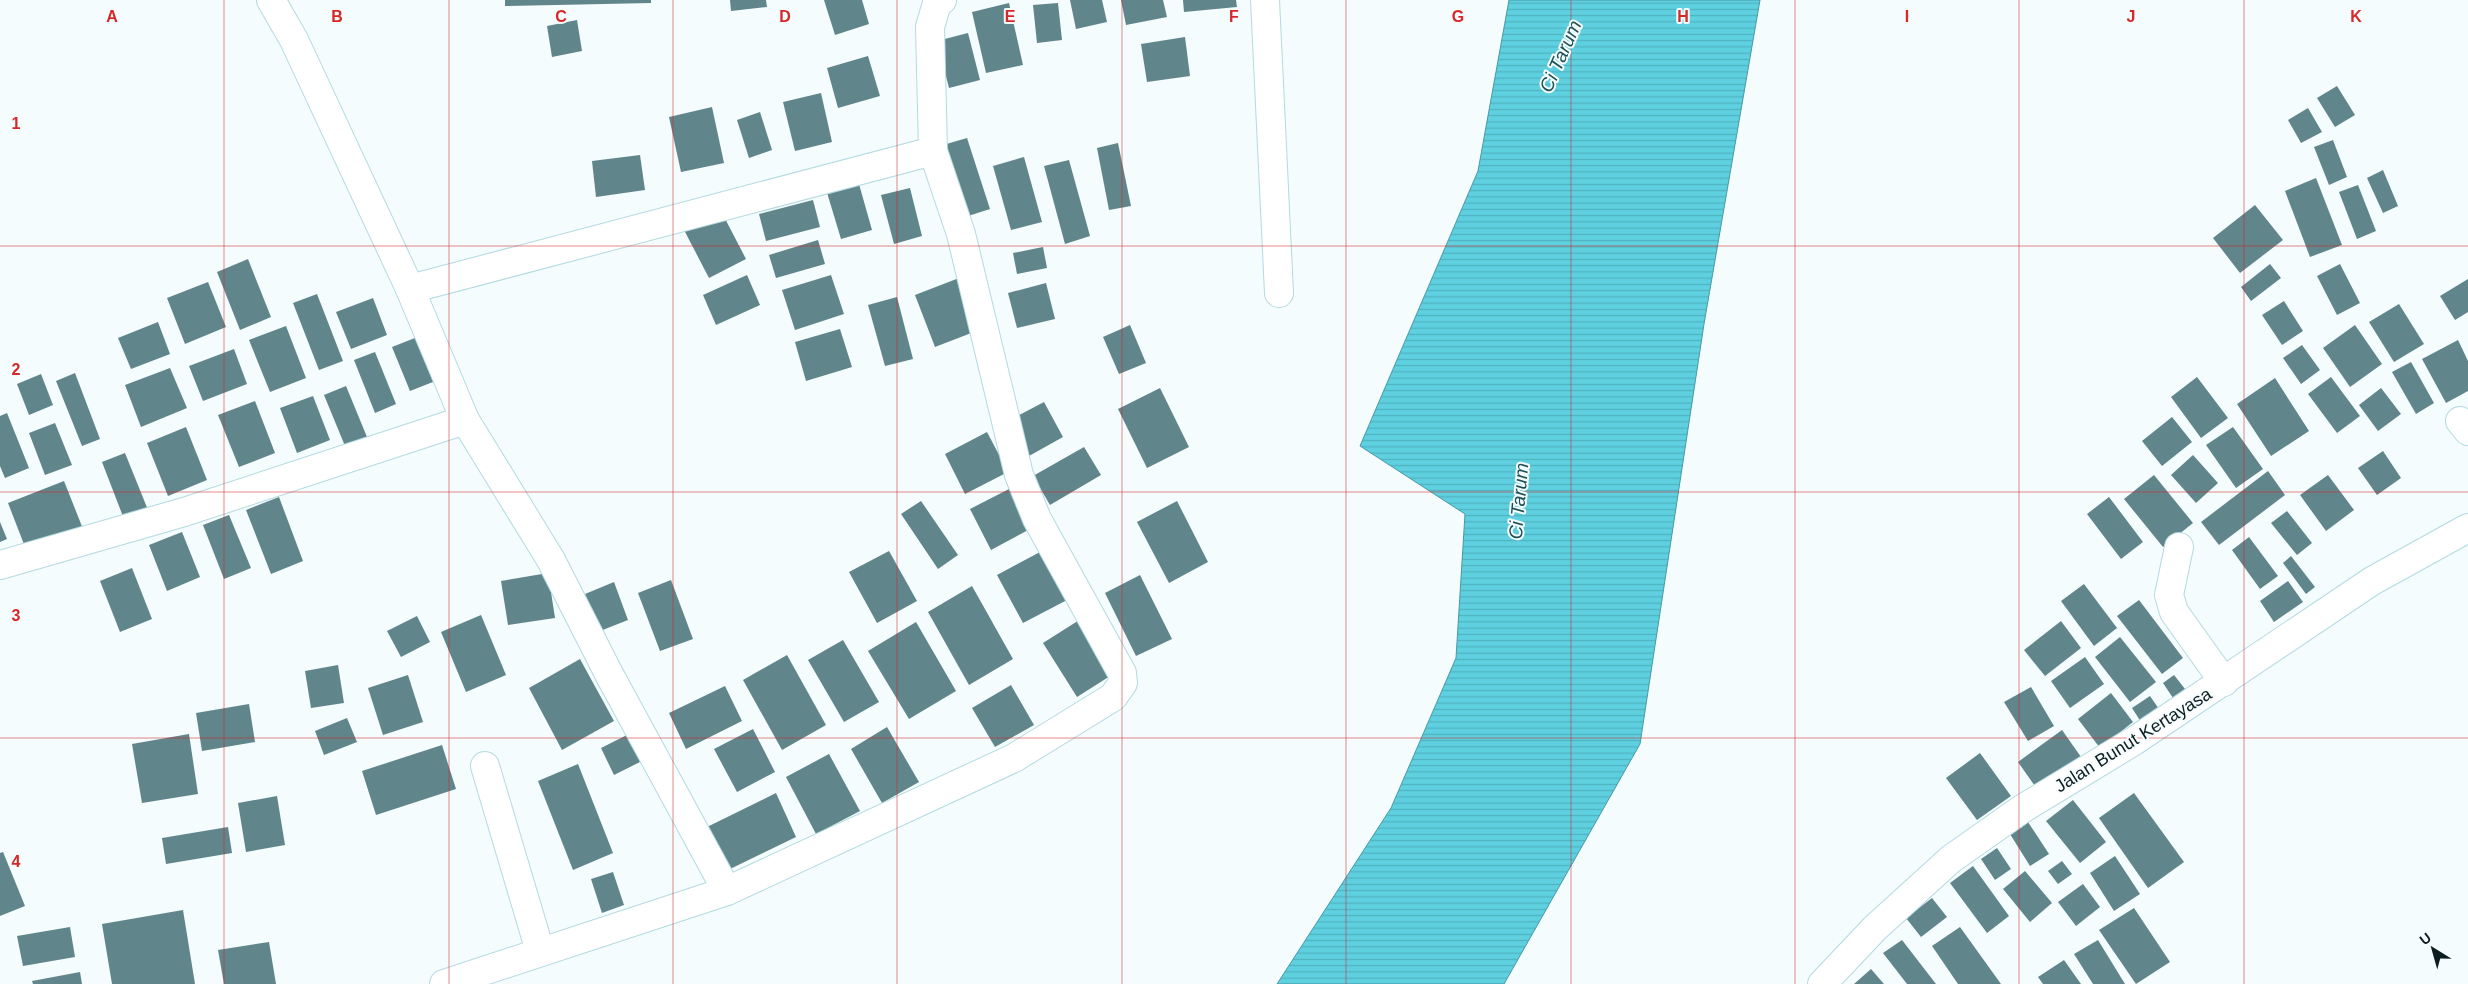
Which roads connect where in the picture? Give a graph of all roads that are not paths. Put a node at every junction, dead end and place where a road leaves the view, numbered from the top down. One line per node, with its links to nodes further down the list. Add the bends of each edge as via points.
1 (271, 0): 5 (street, via 311,76)
2 (942, 0): 4 (street, via 937,3 930,27)
3 (1265, 0): 6 (street)
4 (933, 151): 5 (street); 13 (street, via 961,234 1019,475 1037,519 1122,673 1123,683 1113,697 1014,758)
5 (410, 289): 7 (street)
6 (1279, 293)
7 (465, 420): 10 (street, via 184,512); 13 (street, via 551,560)
8 (2468, 528): 11 (street, Jalan Bunut Kertayasa, via 2372,580)
9 (2179, 547): 11 (street, via 2169,595 2174,612)
10 (0, 565)
11 (2224, 682): 16 (street, Jalan Bunut Kertayasa, via 2134,742 2022,809 1951,859 1875,928)
12 (485, 766): 14 (street)
13 (726, 891): 14 (street)
14 (540, 951): 15 (street)
15 (444, 984)
16 (1822, 984)

